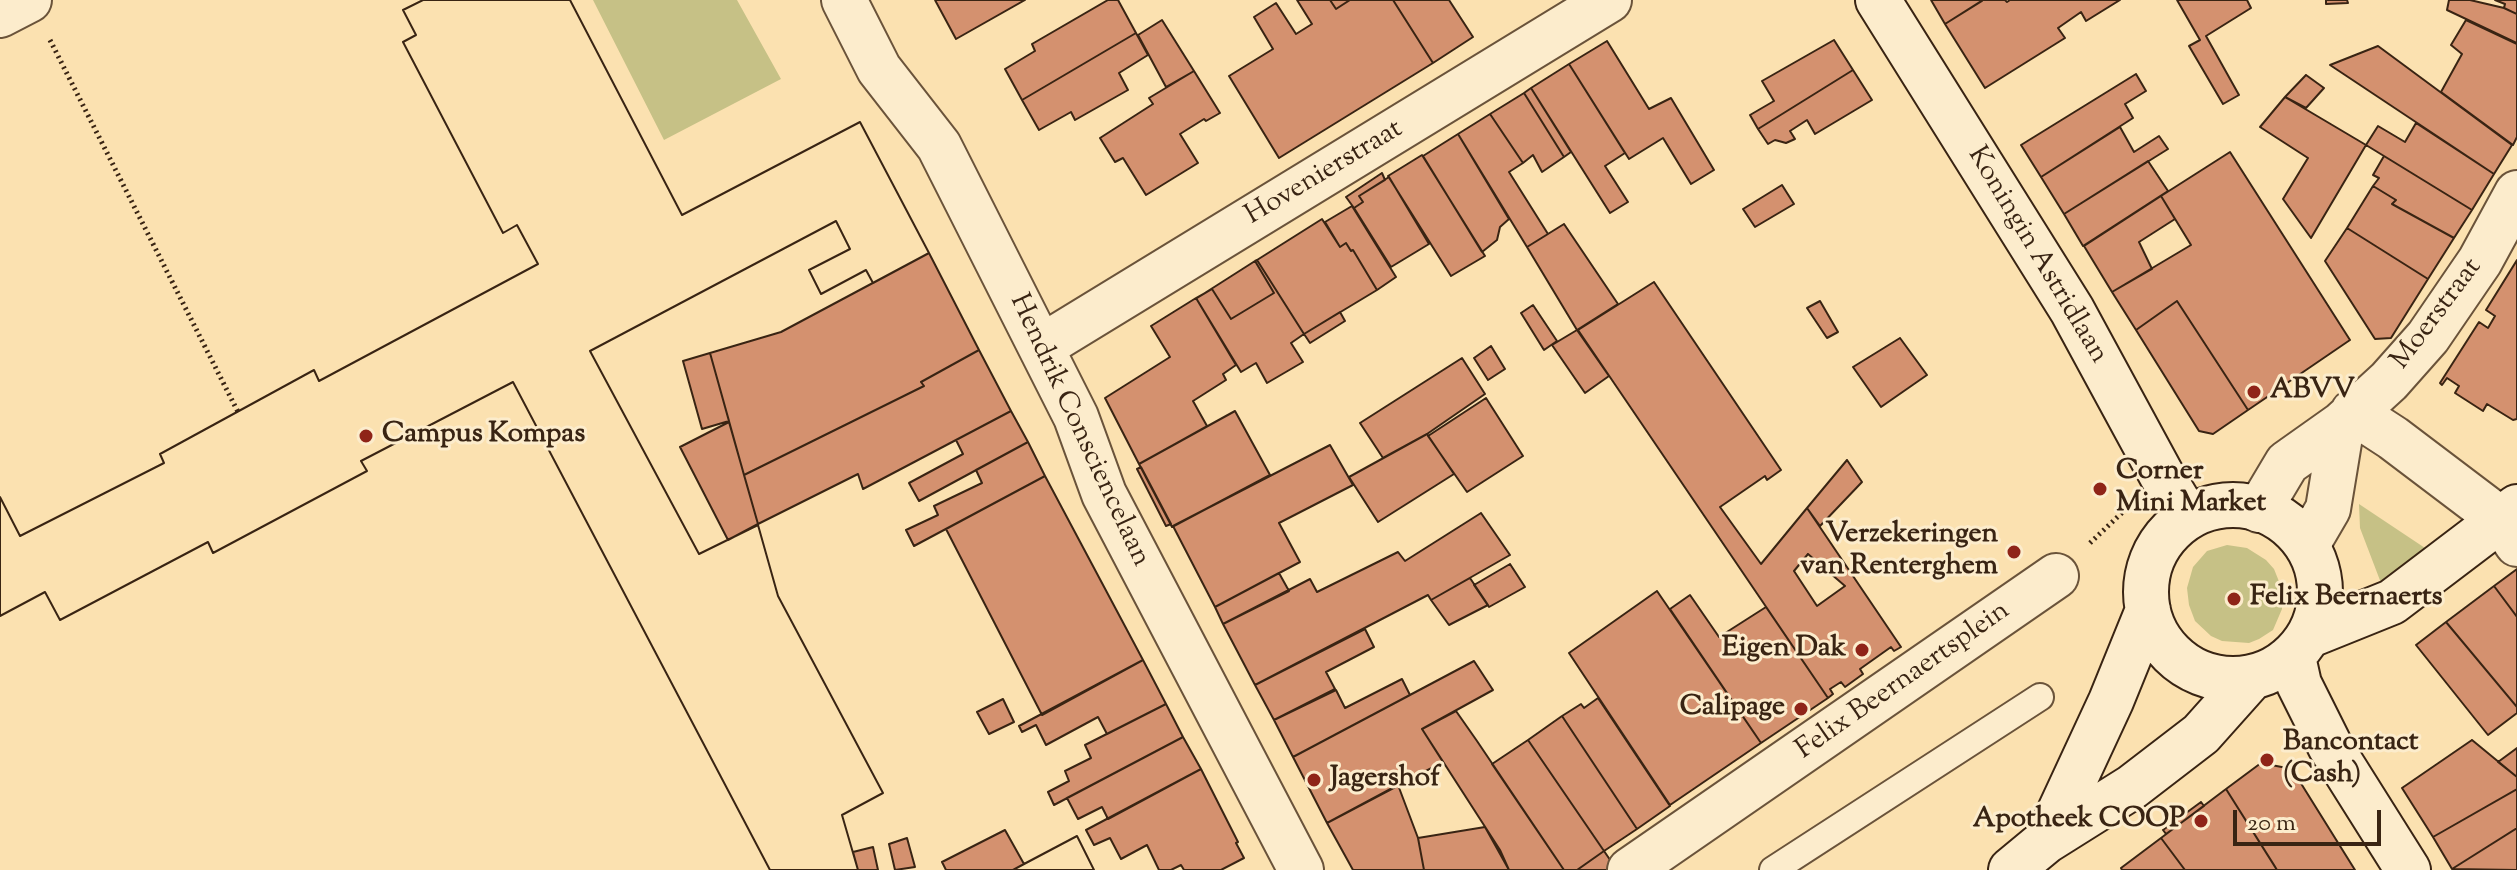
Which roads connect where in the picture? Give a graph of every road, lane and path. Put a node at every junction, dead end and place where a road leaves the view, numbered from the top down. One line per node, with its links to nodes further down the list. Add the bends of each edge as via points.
1 (844, 0): 7 (street, Hendrik Consciencelaan, via 879,69 939,146)
2 (1609, 0): 7 (street, Hovenierstraat)
3 (1878, 0): 10 (street, Koningin Astridlaan, via 2072,310)
4 (37, 14): 5 (street); 8 (path)
5 (0, 15)
6 (2517, 193): 9 (street, Moerstraat, via 2480,261 2428,337)
7 (1041, 347): 21 (street, Hendrik Consciencelaan, via 1076,417 1104,494)
8 (238, 412)
9 (2348, 418): 11 (street, Moerstraat, via 2287,463); 13 (street, via 2393,438); 14 (street, via 2328,509)
10 (2161, 474): 12 (street, Koningin Astridlaan); 15 (path)
11 (2259, 510): 12 (street, via 2232,505); 14 (street, via 2286,523)
12 (2187, 517): 16 (street, via 2163,541 2152,562)
13 (2511, 523): 17 (street, via 2392,602)
14 (2307, 545): 17 (street, via 2319,574 2320,605)
15 (2056, 576): 22 (street, Felix Beernaertsplein)
16 (2148, 610): 18 (street, via 2157,635 2174,657 2223,679); 20 (street)
17 (2301, 646): 18 (street, via 2273,670); 25 (street, via 2299,684 2330,746)
18 (2251, 678): 20 (street, via 2201,734 2132,787)
19 (2040, 697): 23 (lane)
20 (2046, 841): 24 (street)
21 (1301, 870)
22 (1630, 870)
23 (1773, 870)
24 (2011, 870)
25 (2408, 870)

